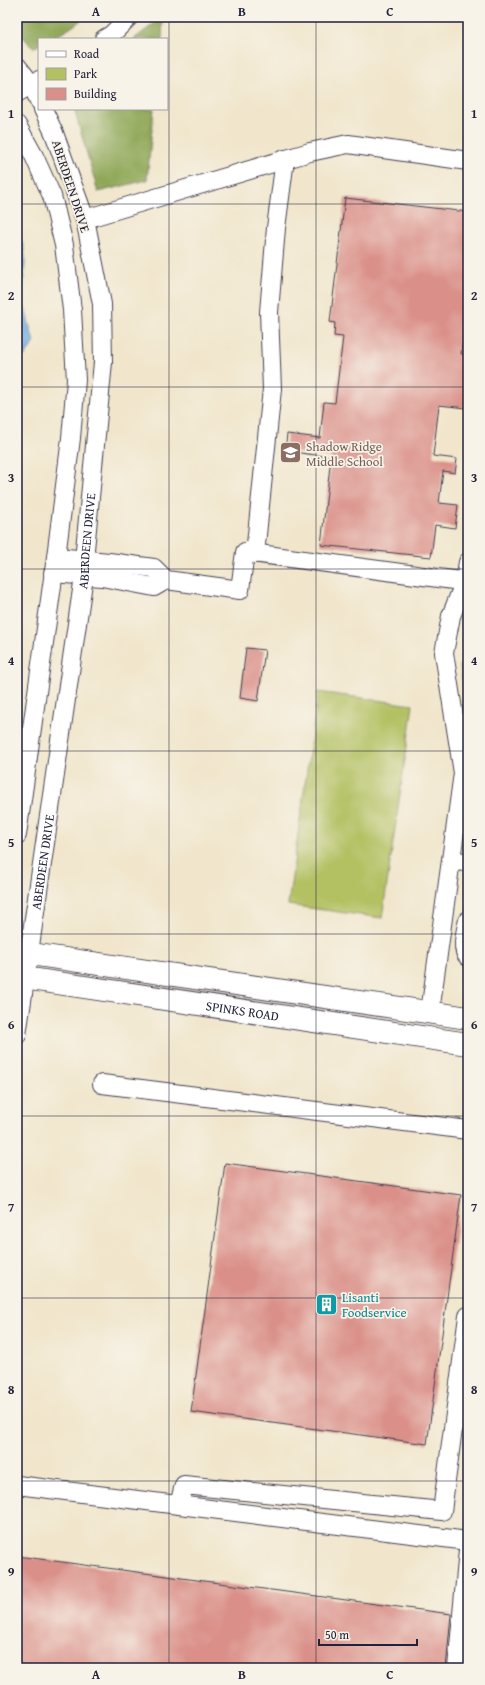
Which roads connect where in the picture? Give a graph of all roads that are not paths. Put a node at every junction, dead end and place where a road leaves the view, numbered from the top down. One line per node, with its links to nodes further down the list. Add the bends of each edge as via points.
1 (129, 17): 2 (street)
2 (106, 38)
3 (17, 66): 4 (street)
4 (29, 86): 5 (street)
5 (38, 100)
6 (43, 110): 10 (street, ABERDEEN DRIVE)
7 (17, 125): 13 (street, ABERDEEN DRIVE, via 52,196 64,245 72,310 76,380)
8 (285, 159): 9 (street, via 348,144); 10 (street); 11 (street, via 269,312 272,388)
9 (468, 161)
10 (85, 219): 14 (street, ABERDEEN DRIVE, via 102,304 103,362)
11 (255, 554): 14 (street, via 246,552 240,590 166,580 154,568); 15 (street)
12 (468, 562): 15 (street)
13 (54, 565): 14 (street); 17 (street, ABERDEEN DRIVE)
14 (84, 568): 20 (street, ABERDEEN DRIVE)
15 (467, 581): 16 (street, via 451,616 444,653)
16 (463, 734): 18 (street)
17 (17, 835)
18 (460, 861): 23 (street)
19 (468, 921): 21 (street, via 464,948)
20 (22, 952): 22 (street, ABERDEEN DRIVE); 23 (main road, SPINKS ROAD)
21 (468, 957)
22 (21, 977): 25 (street, ABERDEEN DRIVE); 26 (main road, SPINKS ROAD)
23 (430, 1012): 24 (main road, SPINKS ROAD); 26 (main road)
24 (468, 1018)
25 (17, 1035)
26 (426, 1038): 27 (main road, SPINKS ROAD)
27 (468, 1044)
28 (102, 1084): 29 (street)
29 (468, 1130)
30 (468, 1316): 32 (street, via 442,1511 184,1485)
31 (17, 1485): 32 (street)
32 (180, 1505): 33 (street)
33 (468, 1541)
34 (468, 1550): 35 (street)
35 (457, 1668)

